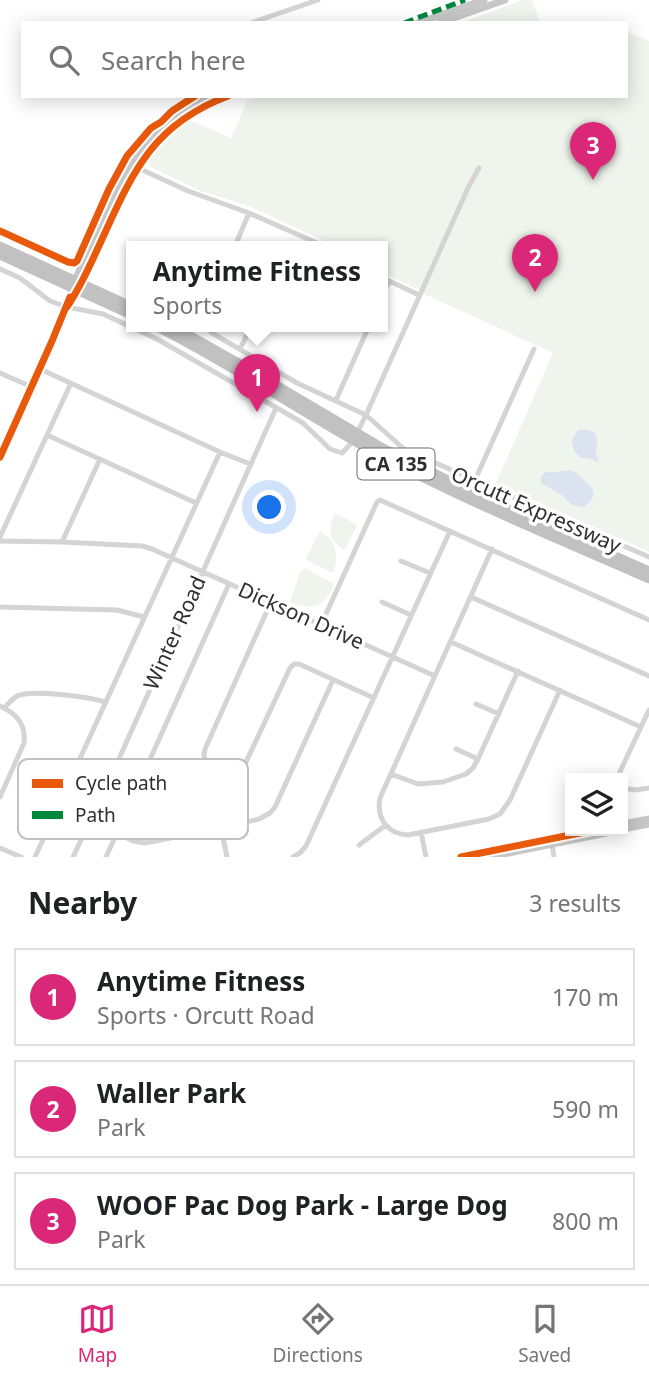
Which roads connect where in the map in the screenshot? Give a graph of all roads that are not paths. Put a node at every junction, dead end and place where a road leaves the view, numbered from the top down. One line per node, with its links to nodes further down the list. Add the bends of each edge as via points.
1 (317, 0): 4 (street)
2 (484, 0): 5 (main road)
3 (505, 0): 6 (main road)
4 (257, 21)
5 (424, 21)
6 (445, 21)
7 (206, 98): 9 (main road, via 159,129)
8 (223, 98): 9 (main road, via 182,119)
9 (133, 166): 11 (street); 18 (main road)
10 (479, 168): 19 (street)
11 (249, 213): 12 (street); 13 (street)
12 (237, 241)
13 (307, 241)
14 (0, 246): 18 (highway)
15 (0, 255): 18 (highway)
16 (0, 269): 21 (street, via 50,301)
17 (388, 281): 19 (street)
18 (77, 285): 20 (highway); 21 (main road); 22 (highway)
19 (419, 295): 38 (street)
20 (126, 304)
21 (67, 306): 23 (street); 32 (main road)
22 (126, 312)
23 (126, 324)
24 (143, 332): 37 (street)
25 (167, 332): 40 (highway, Orcutt Expressway / CA 135)
26 (184, 332): 40 (highway, Orcutt Expressway / CA 135)
27 (211, 332): 30 (street)
28 (248, 332): 30 (street)
29 (366, 332): 36 (street)
30 (240, 349): 36 (street)
31 (534, 349): 45 (street)
32 (40, 369): 34 (street); 35 (main road)
33 (0, 373): 35 (street)
34 (71, 383): 39 (street); 41 (street)
35 (32, 387): 42 (main road)
36 (336, 400): 38 (street)
37 (276, 408): 40 (street, via 303,423 335,451 345,451); 44 (street, Winter Road)
38 (366, 415): 40 (street); 45 (street, via 404,449)
39 (47, 435): 43 (street); 48 (street)
40 (355, 437): 54 (highway, Orcutt Expressway / CA 135); 57 (highway, Orcutt Expressway / CA 135, via 440,486)
41 (220, 452): 44 (street); 46 (street)
42 (0, 457)
43 (100, 459): 46 (street); 49 (street)
44 (250, 464): 55 (street, Winter Road)
45 (475, 480): 51 (street)
46 (196, 503): 52 (street)
47 (450, 531): 50 (street); 56 (street); 66 (street, via 377,502)
48 (0, 539): 49 (street, Dickson Drive)
49 (62, 542): 52 (street, Dickson Drive, via 142,546)
50 (492, 550): 59 (street); 65 (street)
51 (649, 557)
52 (171, 558): 55 (street, Dickson Drive); 64 (street)
53 (401, 561): 56 (street)
54 (649, 571)
55 (202, 572): 58 (street, Dickson Drive); 83 (street, Winter Road)
56 (430, 573): 63 (street)
57 (649, 579)
58 (229, 584): 60 (street, Dickson Drive); 84 (street)
59 (471, 597): 67 (street); 71 (street)
60 (271, 602): 66 (street, Dickson Drive); 85 (street, via 205,749)
61 (382, 602): 63 (street)
62 (0, 607): 64 (street, via 117,610)
63 (411, 615): 68 (street)
64 (144, 617): 75 (street)
65 (649, 620)
66 (321, 625): 68 (street, Dickson Drive)
67 (451, 642): 69 (street); 70 (street)
68 (392, 657): 70 (street, Dickson Drive); 74 (street)
69 (518, 671): 73 (street); 79 (street)
70 (435, 676): 89 (street)
71 (649, 676)
72 (333, 680): 74 (street); 87 (street, via 294,664); 95 (street, via 275,807 270,814)
73 (560, 690): 80 (street); 100 (street, via 500,814)
74 (373, 698): 117 (street, via 306,846)
75 (106, 702): 77 (street, via 86,696 23,694); 82 (street)
76 (476, 704): 79 (street)
77 (2, 707): 90 (street, via 20,719 24,729 24,743)
78 (649, 710): 80 (street)
79 (499, 714): 86 (street)
80 (641, 727): 88 (street)
81 (456, 749): 86 (street)
82 (80, 759)
83 (118, 759)
84 (150, 759)
85 (205, 759)
86 (478, 759): 89 (street, via 466,774 443,782 418,783)
87 (248, 761)
88 (619, 773)
89 (391, 774): 98 (street, via 379,804)
90 (3, 784): 93 (street)
91 (649, 788): 92 (street)
92 (628, 789)
93 (0, 797)
94 (649, 819): 96 (main road)
95 (248, 822)
96 (628, 823)
97 (649, 824): 99 (main road)
98 (386, 825): 100 (street, via 401,835); 110 (street)
99 (628, 828)
100 (421, 832): 118 (street)
101 (565, 836): 119 (main road)
102 (590, 836): 109 (main road)
103 (43, 839): 113 (street)
104 (81, 839): 114 (street, Winter Road)
105 (114, 839): 115 (street)
106 (129, 839): 107 (street, via 145,843)
107 (165, 839)
108 (223, 839): 116 (street)
109 (552, 844): 120 (main road); 121 (street)
110 (359, 845)
111 (0, 848): 112 (street)
112 (21, 857)
113 (35, 857)
114 (73, 857)
115 (106, 857)
116 (226, 857)
117 (293, 857)
118 (426, 857)
119 (461, 857)
120 (489, 857)
121 (554, 857)

